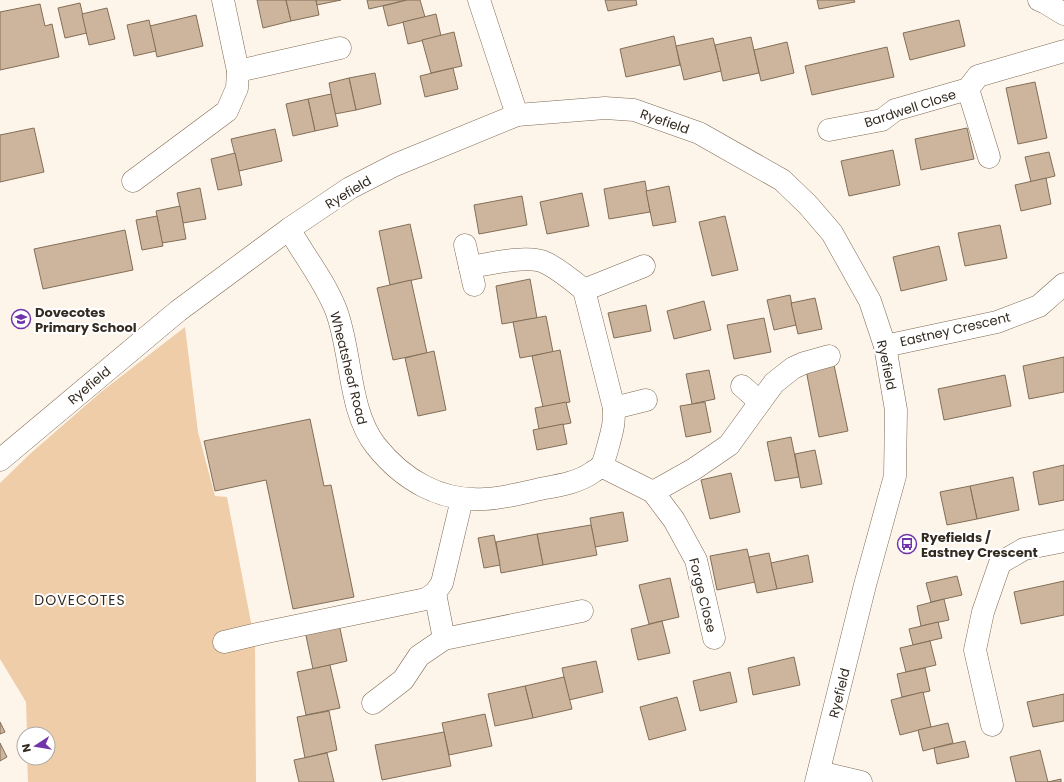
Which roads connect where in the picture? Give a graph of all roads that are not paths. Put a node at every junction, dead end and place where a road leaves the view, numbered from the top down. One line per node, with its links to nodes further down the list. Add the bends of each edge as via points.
1 (222, 0): 7 (street)
2 (479, 0): 9 (street)
3 (1039, 0): 4 (street)
4 (1064, 14)
5 (340, 48): 7 (street)
6 (1064, 51): 8 (street, Bardwell Close, via 978,76)
7 (238, 71): 12 (street, via 237,88 227,111)
8 (968, 89): 10 (street, Bardwell Close, via 895,110 882,120); 11 (street, Bardwell Close)
9 (518, 115): 13 (street, Ryefield, via 395,165 350,188); 18 (street, Ryefield, via 605,108 634,110 699,133 782,180 832,233 870,301)
10 (829, 130)
11 (989, 158)
12 (133, 181)
13 (289, 230): 24 (street, Ryefield, via 178,311); 27 (street, Wheatsheaf Road, via 322,279 336,311 357,406 375,445 393,465 414,482 434,492)
14 (465, 245): 17 (street, via 472,276 524,259 545,262)
15 (644, 266): 17 (street)
16 (1064, 284): 18 (street, Eastney Crescent, via 1039,306 997,322)
17 (584, 290): 23 (street)
18 (885, 346): 36 (street, Ryefield, via 896,410 895,476 865,584)
19 (829, 356): 22 (street, via 793,368 774,383)
20 (742, 386): 22 (street)
21 (646, 400): 23 (street)
22 (760, 402): 26 (street, via 729,445 694,469)
23 (614, 408): 25 (street, via 614,426)
24 (0, 460)
25 (601, 466): 26 (street, Forge Close); 27 (street, Wheatsheaf Road, via 586,477 568,484 486,499)
26 (653, 492): 31 (street, Forge Close, via 674,520 696,560)
27 (462, 499): 29 (street, via 442,583)
28 (1064, 541): 35 (street, via 1024,549 1000,563 983,612 975,650)
29 (435, 593): 32 (street); 33 (street, via 426,599)
30 (582, 611): 32 (street)
31 (714, 638)
32 (444, 639): 34 (street, via 419,656 403,680)
33 (224, 642)
34 (373, 703)
35 (992, 725)
36 (818, 777): 37 (street)
37 (861, 782)

